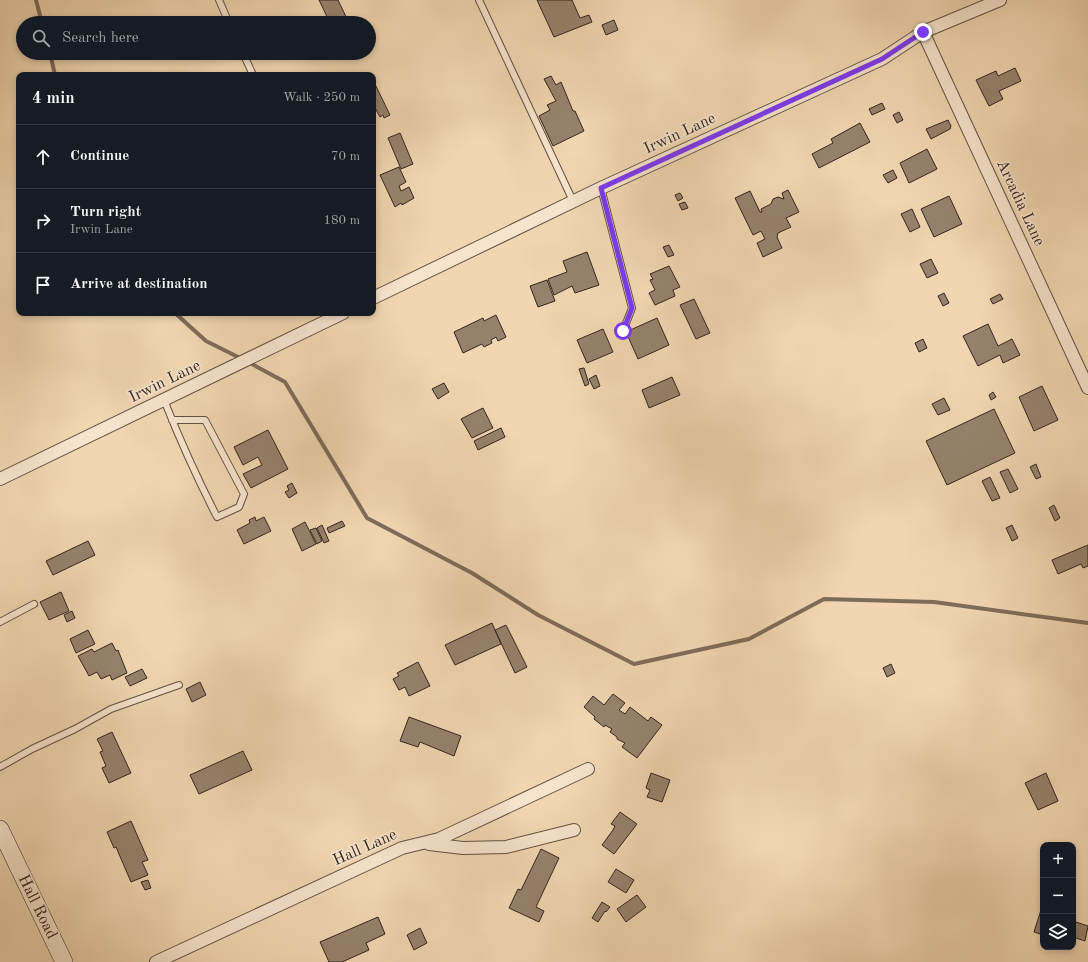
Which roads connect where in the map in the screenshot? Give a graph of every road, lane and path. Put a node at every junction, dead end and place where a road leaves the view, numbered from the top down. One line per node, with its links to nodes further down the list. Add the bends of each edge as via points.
1 (219, 0): 4 (lane)
2 (479, 0): 9 (lane)
3 (1000, 0): 5 (street, Irwin Lane)
4 (226, 16)
5 (923, 32): 8 (street, Irwin Lane, via 882,59); 13 (street, Arcadia Lane)
6 (246, 60): 7 (lane)
7 (252, 72)
8 (601, 188): 9 (street, Irwin Lane); 12 (lane, via 632,308)
9 (573, 201): 10 (street, Irwin Lane)
10 (376, 297)
11 (337, 316): 14 (street, Irwin Lane)
12 (623, 331)
13 (1088, 388)
14 (164, 400): 15 (lane); 16 (street, Irwin Lane)
15 (172, 420): 15 (lane, via 217,517 239,507 244,494 205,420)
16 (0, 479)
17 (34, 604): 18 (lane)
18 (0, 622)
19 (179, 685): 20 (lane, via 111,709)
20 (0, 767)
21 (588, 769): 24 (street, Hall Lane, via 439,839)
22 (0, 829): 25 (street, Hall Road)
23 (574, 830): 24 (street, via 506,847 462,848)
24 (420, 844): 26 (street, Hall Lane, via 402,848)
25 (64, 962)
26 (156, 962)

